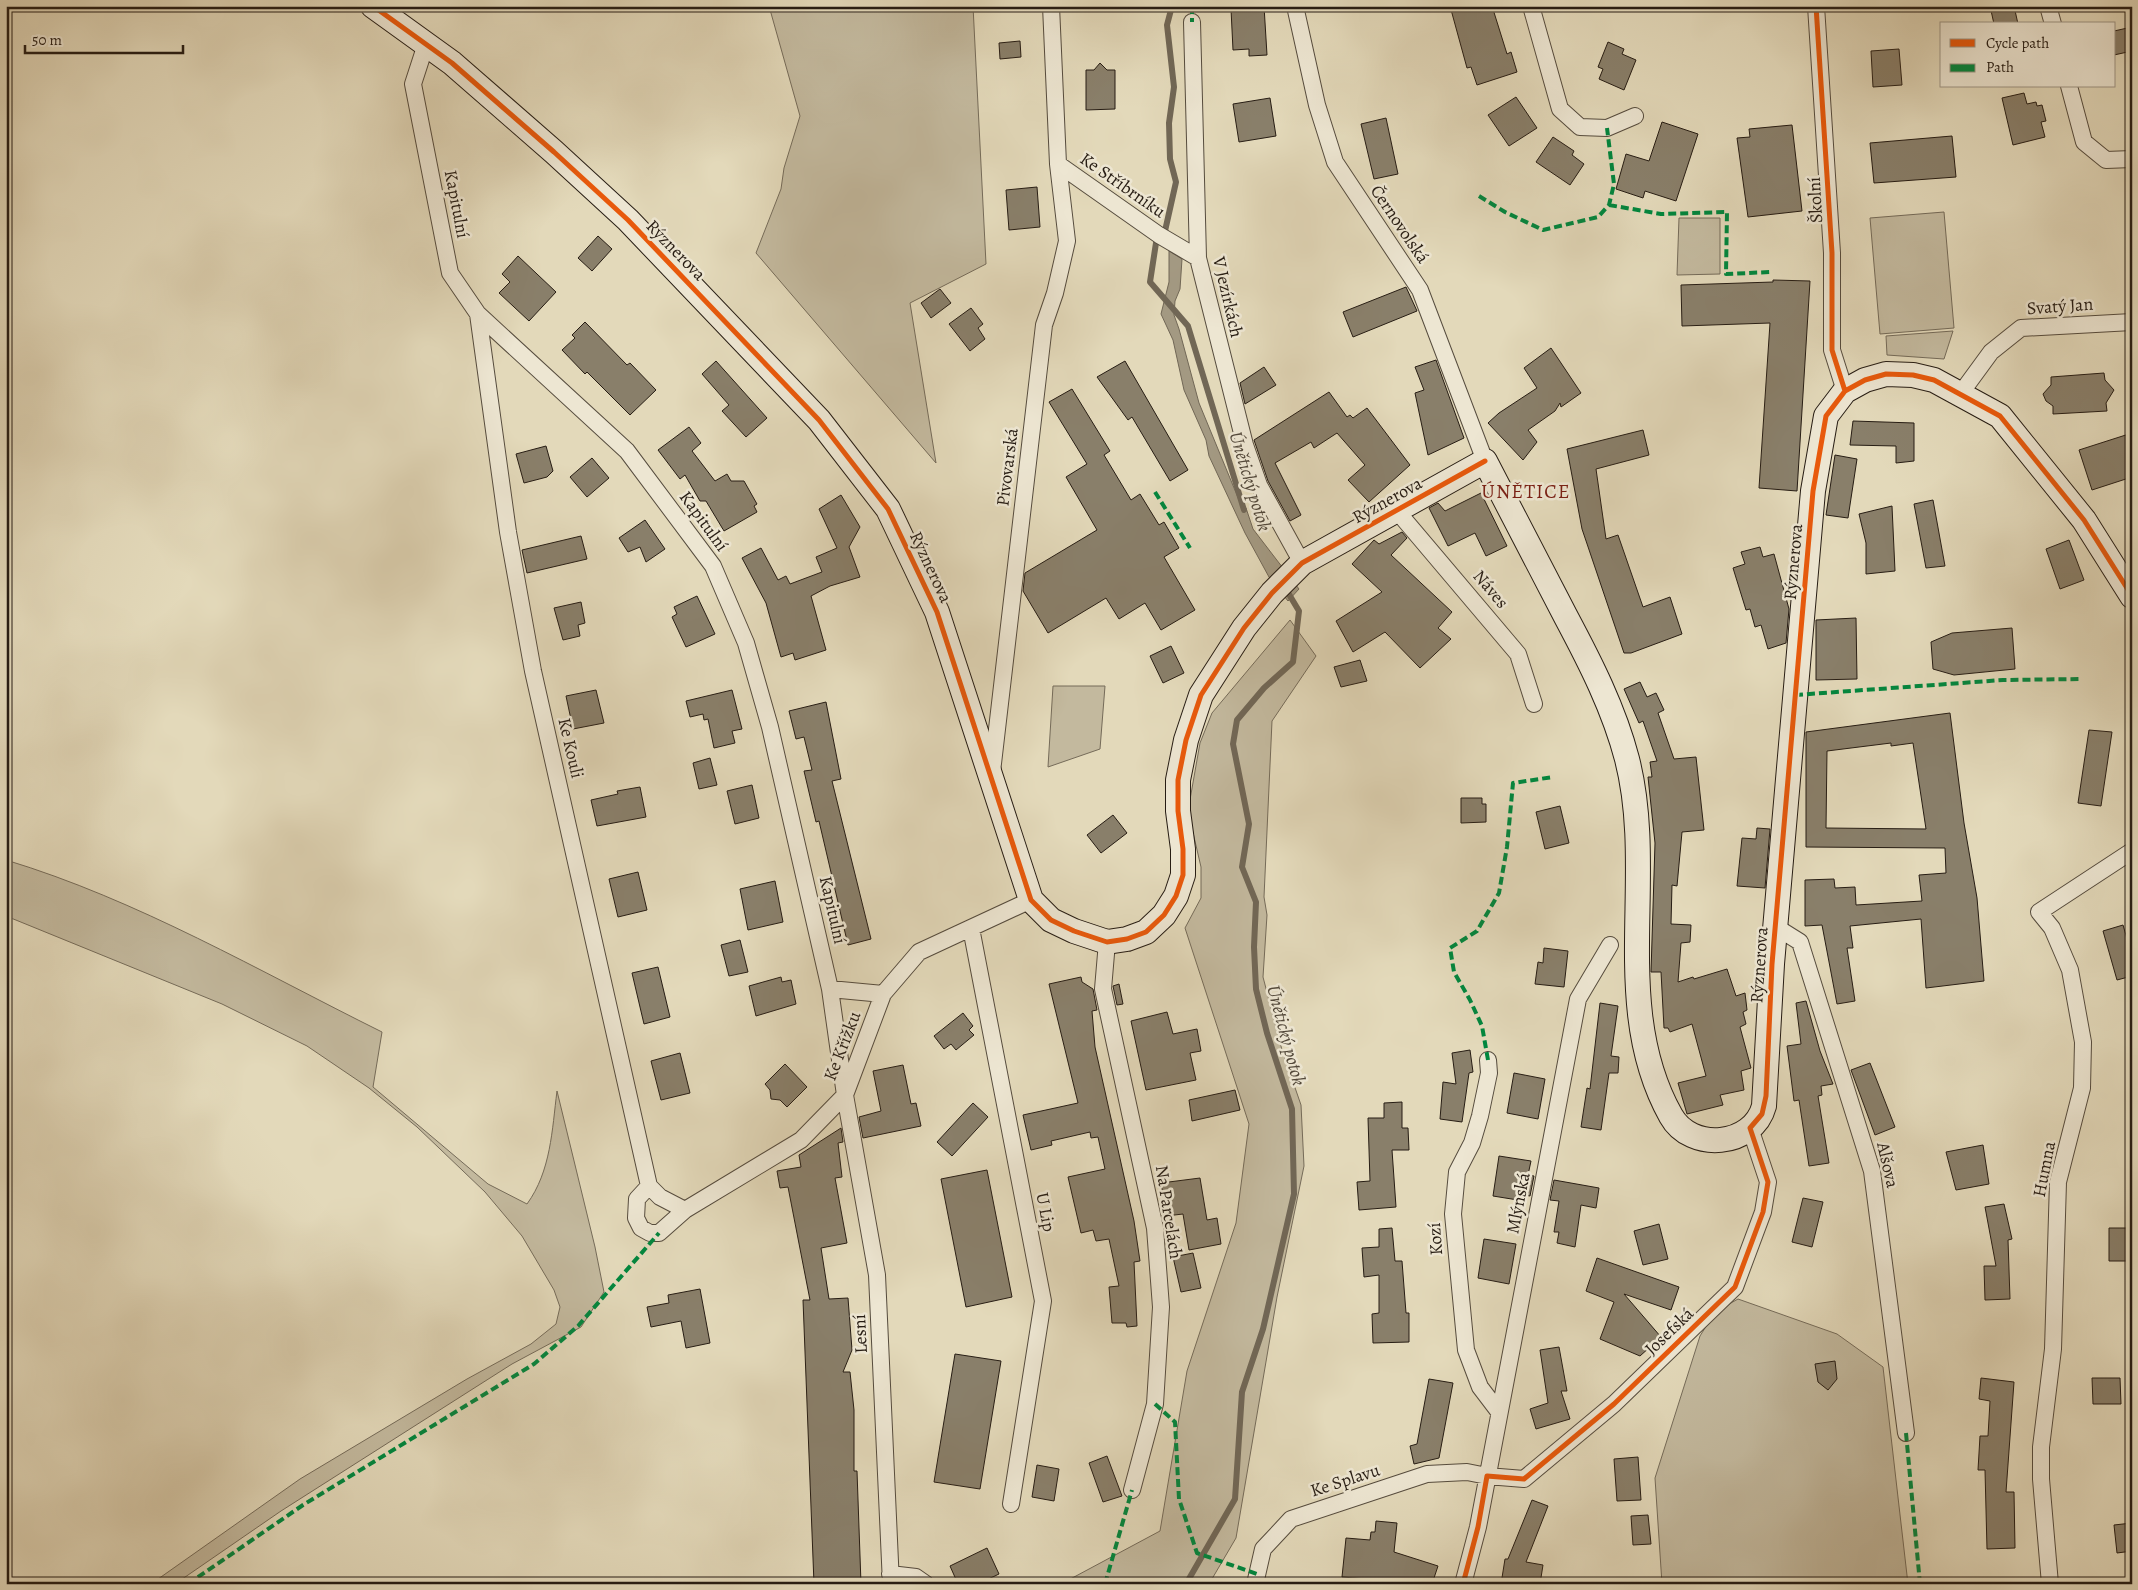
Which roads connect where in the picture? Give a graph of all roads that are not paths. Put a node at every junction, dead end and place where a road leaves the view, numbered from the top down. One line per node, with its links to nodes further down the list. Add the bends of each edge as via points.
1 (373, 6): 9 (street, Rýznerova)
2 (1051, 6): 13 (street, Ke Stříbrníku)
3 (1295, 6): 19 (street, Černovolská, via 1317,105 1335,162 1420,290)
4 (1531, 6): 11 (street, via 1560,109 1580,127 1607,128)
5 (1816, 6): 17 (street, Školní, via 1832,253 1832,350)
6 (2048, 6): 8 (street)
7 (1192, 22): 14 (street, V Jezírkách)
8 (2052, 22)
9 (426, 44): 15 (street, Kapitulní, via 413,84 416,103 450,273); 24 (street, Rýznerova, via 554,152 628,220 819,420 882,501 937,612)
10 (2070, 88): 12 (street, via 2084,142 2106,160)
11 (1635, 116)
12 (2132, 159)
13 (1058, 164): 14 (street, Ke Stříbrníku, via 1159,235); 24 (street, Pivovarská, via 1067,241 1044,325)
14 (1194, 255): 21 (street, V Jezírkách, via 1245,445 1259,485)
15 (478, 314): 31 (street, Kapitulní, via 627,451 712,566 746,643 770,727); 36 (street, Ke Kouli, via 508,532 533,671)
16 (2132, 322): 18 (street, Svatý Jan, via 2021,328 1991,352)
17 (1845, 391): 18 (street, Rýznerova, via 1865,380 1886,374 1934,380); 27 (street, Rýznerova, via 1826,416 1813,491)
18 (1961, 393): 22 (street, Rýznerova, via 2000,416 2084,520)
19 (1485, 461): 20 (street, Rýznerova); 35 (street, via 1599,681 1627,759 1637,823 1638,1012 1660,1090 1675,1122 1693,1137 1720,1140)
20 (1397, 510): 21 (street, Rýznerova); 23 (street, Náves, via 1518,654)
21 (1302, 563): 29 (street, Rýznerova, via 1244,628 1201,695 1186,740 1178,780 1183,875 1176,896 1164,915 1146,932)
22 (2132, 596)
23 (1534, 704)
24 (992, 777): 26 (street, Rýznerova)
25 (2132, 850): 47 (street, Humna, via 2040,912 2052,928 2070,970 2084,1042 2082,1088 2058,1182 2053,1349 2041,1447)
26 (1031, 900): 28 (street, Ke Křížku); 29 (street, Rýznerova, via 1051,920)
27 (1776, 926): 35 (street, Rýznerova, via 1764,1106); 39 (street, Alšova, via 1800,942 1872,1171)
28 (971, 928): 32 (street, Ke Křížku, via 919,952); 42 (street, U Lip, via 1043,1301)
29 (1107, 942): 41 (street, Na Parcelách, via 1102,989 1155,1228 1161,1307 1155,1404)
30 (1610, 945): 38 (street, Mlýnská, via 1578,999)
31 (830, 989): 32 (street); 34 (street, Kapitulní)
32 (883, 994): 34 (street, Ke Křížku)
33 (1488, 1060): 38 (street, Kozí, via 1489,1073 1480,1116 1472,1143 1457,1172 1453,1214 1466,1350 1480,1387)
34 (845, 1095): 37 (street, Ke Křížku, via 801,1140); 43 (street, Lesní, via 877,1275)
35 (1750, 1128): 40 (street, Josefská, via 1768,1182 1763,1212 1735,1287 1614,1404 1524,1479)
36 (649, 1186): 37 (street, via 660,1197); 37 (street, via 637,1199 636,1218 642,1228 660,1234)
37 (685, 1210)
38 (1498, 1412): 40 (street, Mlýnská)
39 (1906, 1432)
40 (1487, 1476): 45 (street, Ke Splavu, via 1467,1472 1427,1474 1291,1518 1263,1549); 46 (street, Mlýnská)
41 (1132, 1490)
42 (1011, 1504)
43 (891, 1579): 44 (street, Lesní, via 916,1576)
44 (926, 1584)
45 (1255, 1584)
46 (1463, 1584)
47 (2050, 1584)

